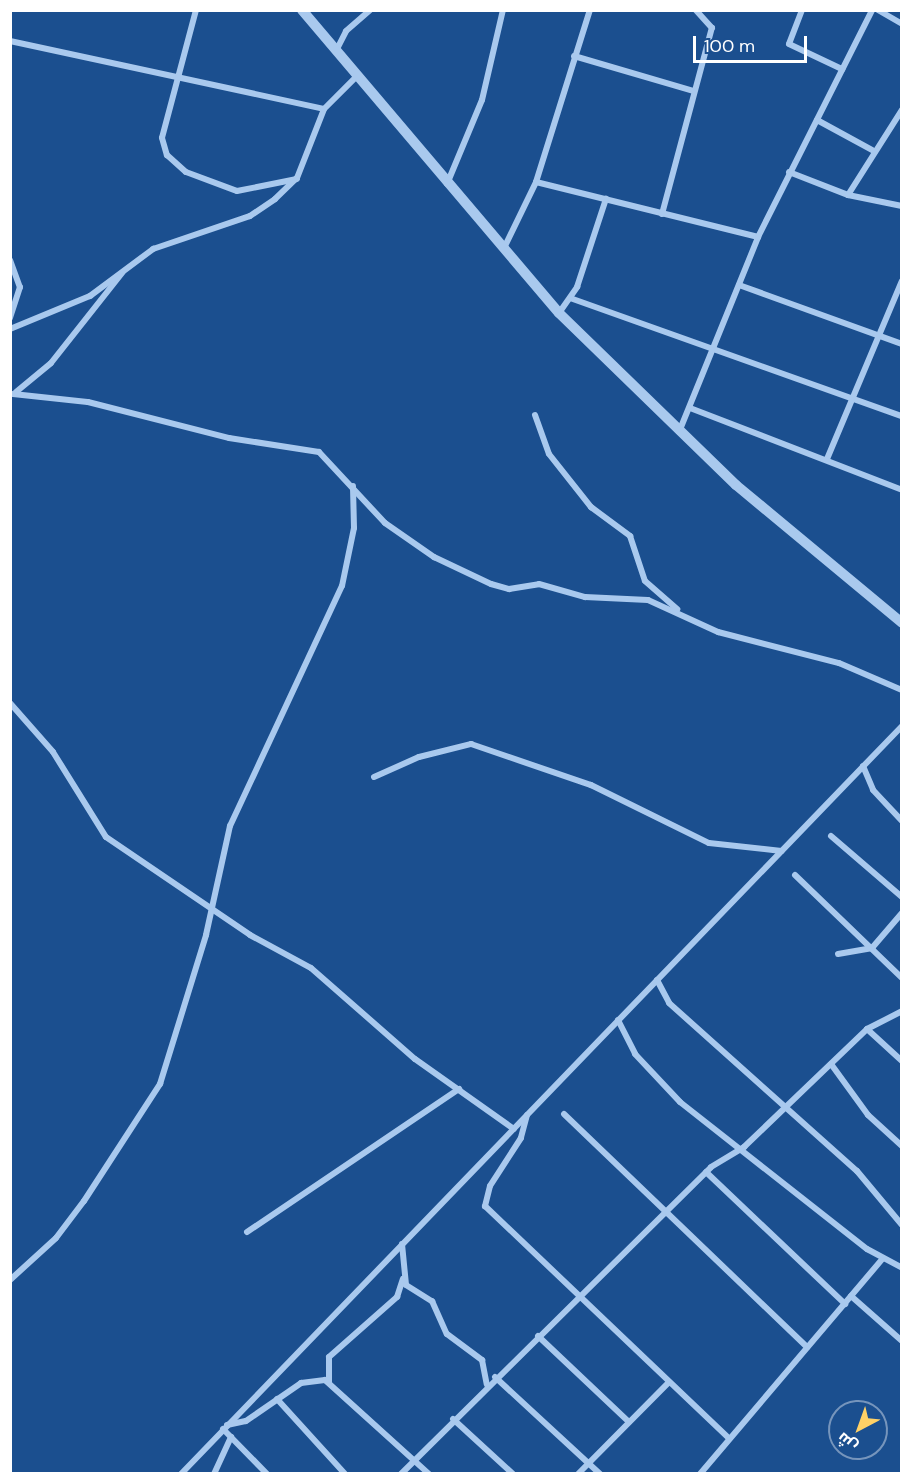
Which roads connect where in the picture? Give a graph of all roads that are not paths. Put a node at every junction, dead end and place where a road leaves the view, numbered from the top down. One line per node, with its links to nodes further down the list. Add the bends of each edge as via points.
1 (302, 10): 12 (street)
2 (370, 10): 12 (street, via 346,31)
3 (503, 10): 25 (street, via 482,100)
4 (590, 10): 13 (street)
5 (696, 10): 17 (street, via 712,28)
6 (802, 10): 14 (street, via 789,44)
7 (872, 10): 14 (street)
8 (878, 10): 10 (street)
9 (194, 11): 15 (street)
10 (902, 24)
11 (10, 41): 15 (street)
12 (335, 53): 16 (street)
13 (574, 56): 17 (street); 24 (street)
14 (842, 69): 20 (street)
15 (178, 76): 18 (street); 23 (street, via 162,138 172,163 237,191)
16 (355, 78): 18 (street); 25 (street)
17 (694, 91): 29 (street)
18 (324, 109): 23 (street)
19 (900, 113): 21 (street)
20 (817, 120): 21 (street); 22 (street)
21 (872, 150): 26 (street)
22 (789, 172): 26 (street); 30 (street)
23 (297, 178): 33 (street, via 249,216 181,237)
24 (536, 182): 27 (street); 31 (street)
25 (446, 186): 31 (street)
26 (848, 195): 28 (street)
27 (606, 199): 29 (street); 36 (street)
28 (902, 206)
29 (662, 214): 30 (street)
30 (758, 237): 35 (street)
31 (502, 251): 37 (street)
32 (10, 260): 38 (street, via 20,287)
33 (123, 271): 39 (street, via 75,304); 43 (street, via 107,299 51,363)
34 (902, 281): 40 (street)
35 (739, 285): 40 (street); 42 (street)
36 (570, 298): 37 (street); 42 (street)
37 (559, 313): 48 (street)
38 (10, 318)
39 (10, 329)
40 (880, 335): 41 (street); 44 (street)
41 (902, 344)
42 (713, 348): 44 (street); 45 (street)
43 (12, 395): 50 (street, via 88,402 229,438 319,452)
44 (855, 396): 47 (street); 49 (street)
45 (690, 408): 48 (street); 49 (street)
46 (535, 415): 52 (street, via 549,454 591,507 630,536 645,581)
47 (902, 416)
48 (679, 432): 53 (street, via 787,530)
49 (827, 459): 51 (street)
50 (353, 486): 52 (street, via 409,541 491,584 509,588 539,584 585,597 633,596); 64 (street, via 354,528 340,593 234,814)
51 (902, 490)
52 (682, 614): 54 (street, via 718,632 839,663)
53 (902, 623)
54 (902, 690)
55 (10, 703): 64 (street, via 53,752 106,837)
56 (902, 726): 57 (street)
57 (863, 766): 59 (street, via 873,790); 61 (street)
58 (374, 777): 61 (street, via 419,756 471,744 591,785 709,843)
59 (902, 821)
60 (831, 836): 63 (street)
61 (782, 851): 69 (street)
62 (795, 875): 66 (street)
63 (902, 897)
64 (212, 906): 75 (street, via 250,935 311,968 415,1059); 90 (street, via 147,1112 56,1238)
65 (902, 913): 66 (street)
66 (871, 948): 67 (street); 68 (street)
67 (838, 954)
68 (902, 978)
69 (657, 980): 71 (street); 76 (street, via 669,1003 717,1041)
70 (902, 1011): 72 (street)
71 (618, 1020): 78 (street); 81 (street, via 639,1059)
72 (867, 1029): 73 (street); 74 (street)
73 (902, 1061)
74 (831, 1064): 76 (street); 80 (street, via 868,1115)
75 (459, 1089): 79 (street); 85 (street)
76 (784, 1109): 81 (street); 84 (street, via 857,1171)
77 (564, 1114): 83 (street)
78 (527, 1115): 79 (street); 92 (street, via 521,1138 490,1186 484,1206)
79 (514, 1129): 86 (street)
80 (902, 1146)
81 (738, 1151): 82 (street); 87 (street, via 791,1185)
82 (706, 1172): 83 (street); 93 (street)
83 (667, 1211): 92 (street); 96 (street)
84 (902, 1225)
85 (247, 1232)
86 (402, 1244): 89 (street); 104 (street)
87 (883, 1258): 88 (street); 91 (street)
88 (902, 1268)
89 (403, 1279): 98 (street, via 396,1297 329,1357); 100 (street, via 434,1303 447,1334 482,1360)
90 (10, 1280)
91 (851, 1296): 93 (street); 95 (street)
92 (578, 1297): 94 (street); 99 (street)
93 (845, 1304): 96 (street)
94 (538, 1336): 97 (street); 103 (street)
95 (902, 1341)
96 (807, 1347): 106 (street)
97 (495, 1377): 100 (street); 108 (street)
98 (329, 1382): 101 (street, via 301,1383); 107 (street)
99 (669, 1382): 103 (street); 106 (street)
100 (487, 1385): 102 (street)
101 (277, 1399): 104 (street, via 246,1421); 112 (street)
102 (453, 1419): 107 (street); 115 (street)
103 (629, 1422): 108 (street)
104 (225, 1427): 105 (street); 109 (street)
105 (231, 1437): 110 (street); 111 (street)
106 (729, 1438): 118 (street)
107 (414, 1460): 113 (street); 114 (street)
108 (588, 1462): 116 (street); 117 (street)
109 (181, 1473)
110 (214, 1473)
111 (267, 1473)
112 (345, 1473)
113 (401, 1473)
114 (429, 1473)
115 (513, 1473)
116 (578, 1473)
117 (600, 1473)
118 (700, 1473)

